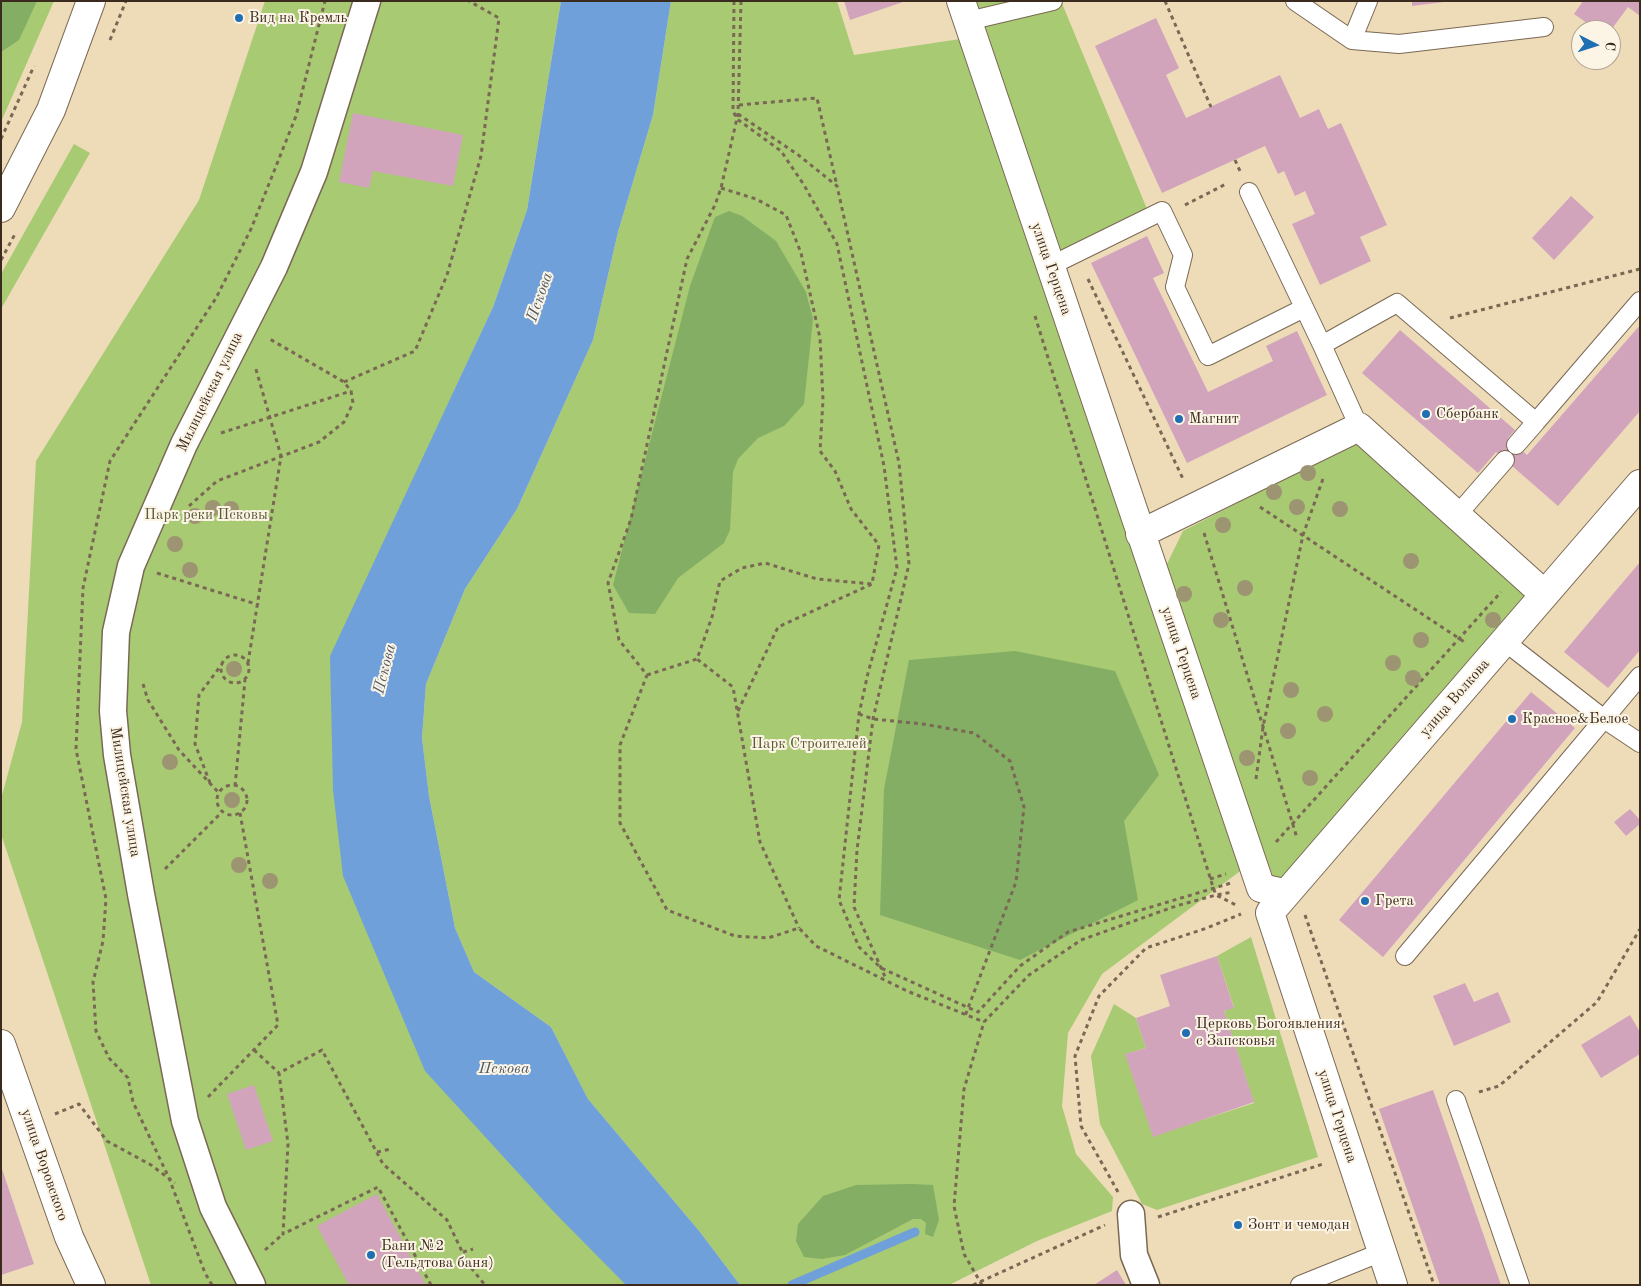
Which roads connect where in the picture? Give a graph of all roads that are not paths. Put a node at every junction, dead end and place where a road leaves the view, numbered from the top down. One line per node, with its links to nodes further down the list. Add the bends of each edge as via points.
1 (91, 1): 10 (street, via 51,110)
2 (367, 1): 34 (street, Милицейская улица, via 314,172 274,267 184,444 131,566 116,632 113,712 117,755 185,1121 213,1207)
3 (1295, 1): 8 (lane)
4 (1368, 1): 8 (lane)
5 (1046, 2): 6 (lane)
6 (965, 11): 11 (street, улица Герцена)
7 (1544, 27): 8 (lane, via 1399,44)
8 (1352, 40)
9 (1249, 192): 13 (lane)
10 (1, 208)
11 (1050, 266): 13 (lane, via 1162,211 1183,256 1175,287 1208,356); 21 (street, улица Герцена)
12 (1640, 301): 15 (lane)
13 (1304, 308): 14 (lane)
14 (1322, 345): 15 (lane, via 1397,303); 16 (lane)
15 (1536, 422): 17 (lane)
16 (1349, 432): 20 (street); 21 (street)
17 (1516, 445)
18 (1506, 460): 20 (lane)
19 (1640, 484): 22 (street, улица Волкова)
20 (1458, 514): 22 (street)
21 (1140, 534): 27 (street, улица Герцена)
22 (1544, 594): 23 (street, улица Волкова)
23 (1497, 650): 25 (lane); 27 (street, улица Волкова, via 1306,870)
24 (1640, 676): 25 (lane)
25 (1604, 719): 26 (lane); 28 (lane)
26 (1640, 743)
27 (1258, 891): 32 (street, улица Герцена)
28 (1405, 956)
29 (1, 1044): 33 (street, улица Воровского, via 69,1237)
30 (1456, 1100): 38 (lane)
31 (1132, 1214): 35 (street, via 1134,1255)
32 (1382, 1252): 36 (lane); 37 (street, улица Герцена)
33 (91, 1285)
34 (252, 1285)
35 (1146, 1285)
36 (1300, 1285)
37 (1393, 1285)
38 (1520, 1285)

